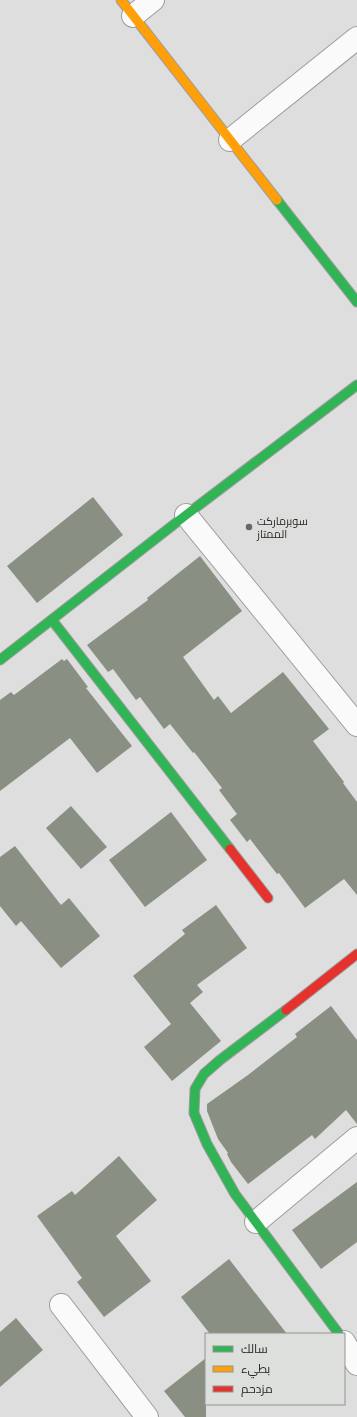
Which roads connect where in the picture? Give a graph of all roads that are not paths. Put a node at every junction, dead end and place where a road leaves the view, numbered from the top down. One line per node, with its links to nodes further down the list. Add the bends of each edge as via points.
1 (153, 0): 2 (street)
2 (127, 8): 4 (street)
3 (357, 38): 4 (street)
4 (230, 140): 5 (street)
5 (357, 302)
6 (357, 385): 7 (street)
7 (186, 515): 8 (street); 10 (street)
8 (52, 620): 9 (street); 11 (street)
9 (0, 660)
10 (357, 725)
11 (268, 898)
12 (357, 954): 14 (street, via 220,1060 204,1074 196,1089 194,1113 207,1144 235,1194)
13 (357, 1138): 14 (street)
14 (256, 1222): 16 (street)
15 (62, 1305): 19 (street)
16 (338, 1333)
17 (345, 1344): 18 (street)
18 (357, 1364)
19 (147, 1417)

